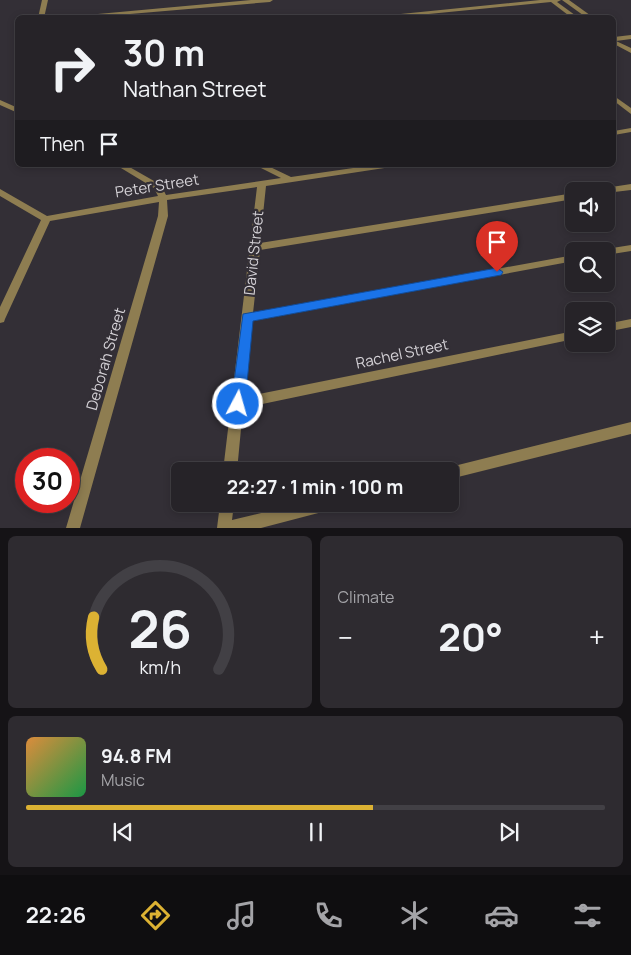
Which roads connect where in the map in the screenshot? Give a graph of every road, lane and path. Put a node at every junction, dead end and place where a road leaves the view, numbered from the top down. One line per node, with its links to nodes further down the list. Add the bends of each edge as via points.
1 (44, 0): 6 (street)
2 (270, 0): 7 (street)
3 (552, 0): 4 (street); 8 (street); 9 (street)
4 (558, 0)
5 (565, 0): 10 (street)
6 (42, 15)
7 (92, 15)
8 (395, 15)
9 (572, 15)
10 (587, 15)
11 (631, 37): 12 (street)
12 (616, 40): 13 (street)
13 (631, 51)
14 (616, 100): 17 (street)
15 (0, 102): 16 (street)
16 (15, 110)
17 (631, 112)
18 (631, 130): 19 (street)
19 (616, 133)
20 (123, 167): 29 (street, via 158,187)
21 (263, 167): 23 (street)
22 (378, 167): 23 (street, Peter Street)
23 (290, 180): 24 (street, Peter Street)
24 (262, 184): 29 (street, Peter Street); 31 (street, David Street)
25 (631, 187): 26 (street)
26 (615, 189)
27 (0, 192): 30 (street)
28 (565, 197): 31 (street)
29 (164, 198): 30 (street, Peter Street); 47 (street, Deborah Street, via 160,229)
30 (46, 219): 35 (street)
31 (254, 247): 36 (street, David Street)
32 (631, 248): 33 (street)
33 (615, 251)
34 (565, 260): 36 (street)
35 (4, 304): 37 (street)
36 (247, 318): 41 (street, David Street)
37 (0, 319)
38 (631, 323): 39 (street)
39 (615, 326)
40 (565, 337): 41 (street, Rachel Street)
41 (238, 404): 43 (street, David Street)
42 (631, 428): 44 (street)
43 (231, 462)
44 (459, 471)
45 (226, 512): 48 (street)
46 (294, 512): 49 (street)
47 (73, 528)
48 (224, 528)
49 (230, 528)

